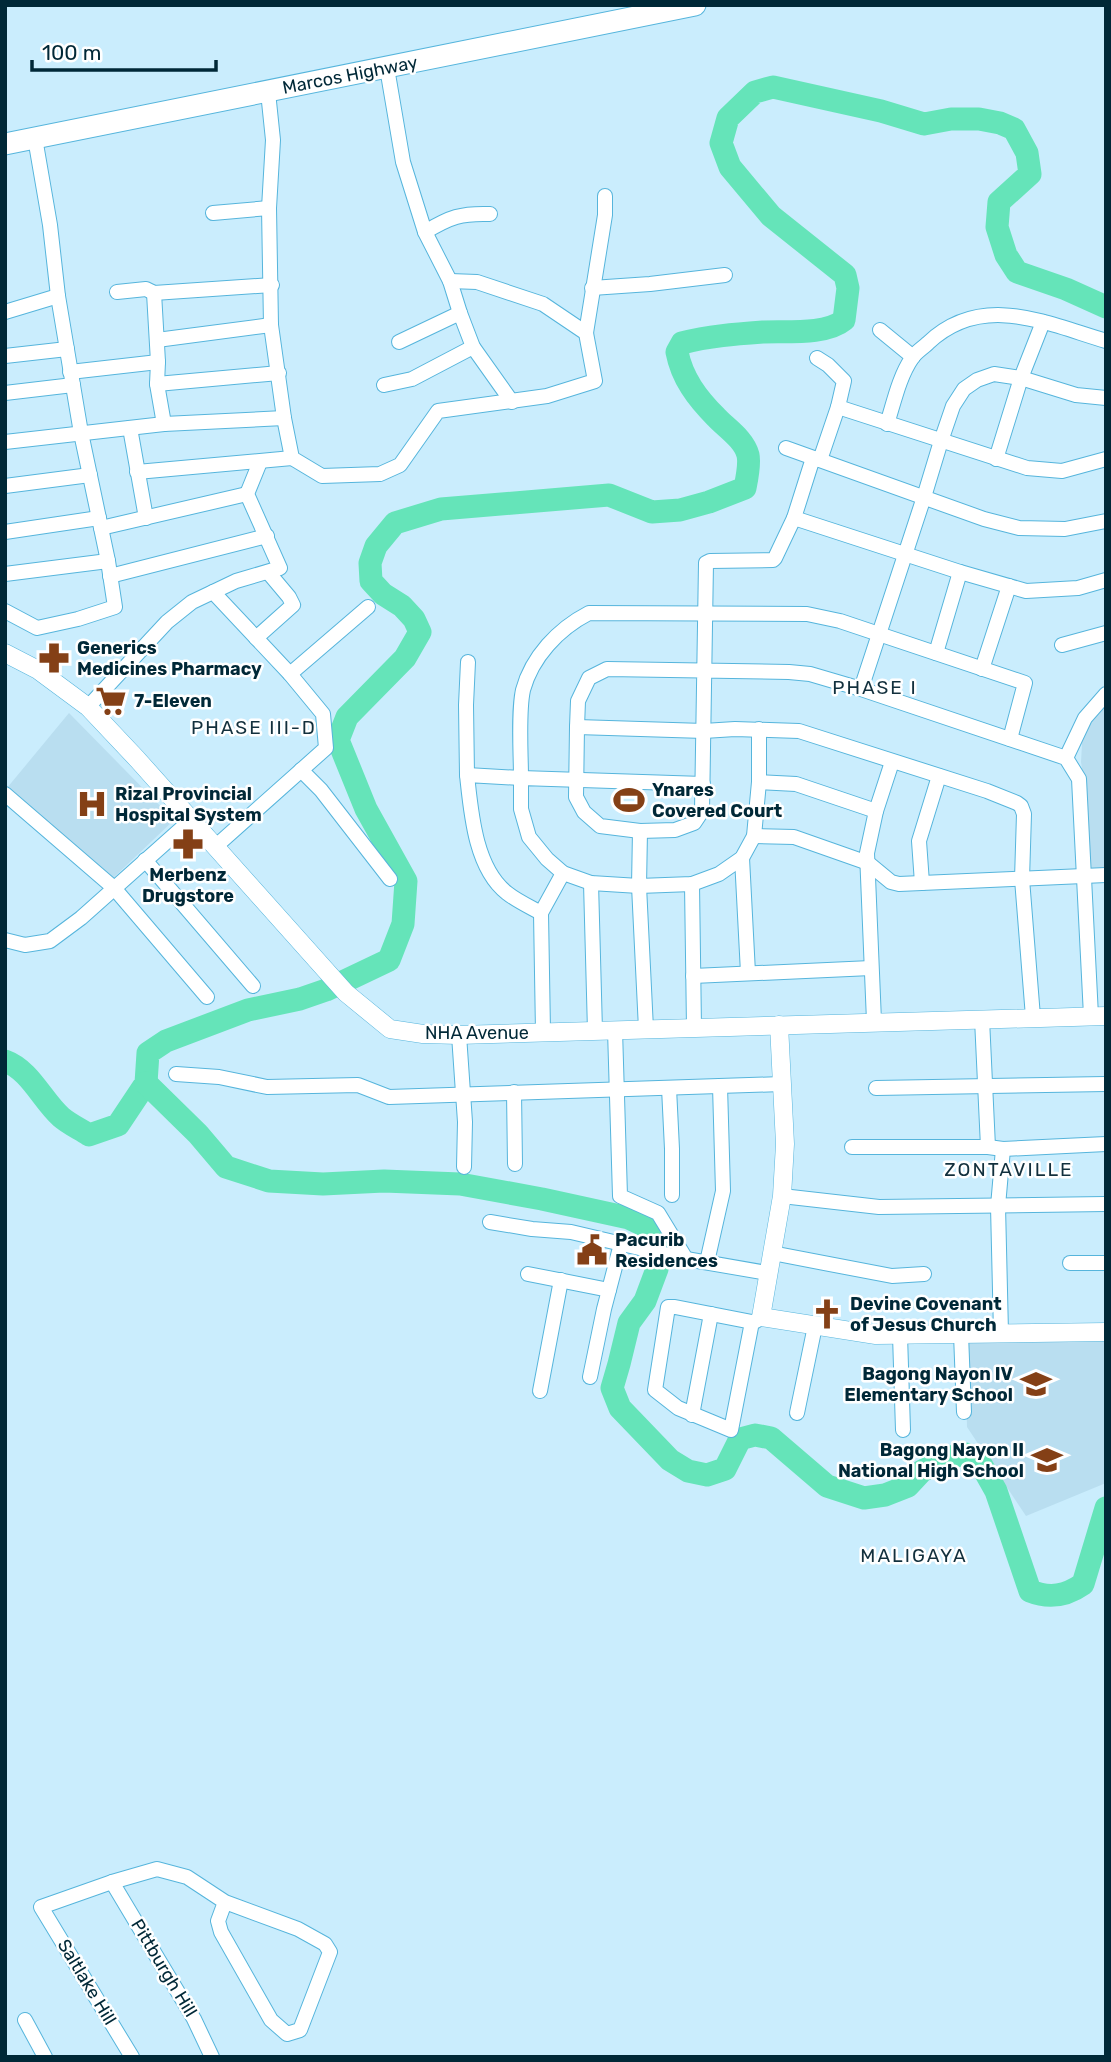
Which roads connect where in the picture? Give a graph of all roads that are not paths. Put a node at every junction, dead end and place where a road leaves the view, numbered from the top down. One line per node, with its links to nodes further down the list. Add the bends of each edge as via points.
1 (695, 5): 2 (main road, Marcos Highway)
2 (666, 8): 3 (main road, Marcos Highway)
3 (387, 68): 4 (main road, Marcos Highway); 11 (street, via 402,162)
4 (268, 92): 5 (main road, Marcos Highway); 8 (street, via 273,140)
5 (36, 138): 6 (main road, Marcos Highway); 18 (street)
6 (5, 144)
7 (605, 196): 15 (street)
8 (269, 208): 9 (street); 14 (street)
9 (213, 213)
10 (490, 214): 11 (street, via 467,214)
11 (425, 232): 13 (street)
12 (725, 275): 15 (street)
13 (450, 281): 20 (street); 25 (street, via 477,282 544,304)
14 (272, 285): 17 (street); 23 (street)
15 (592, 288): 25 (street)
16 (117, 292): 17 (street, via 146,289)
17 (154, 293): 26 (street)
18 (58, 296): 19 (street); 30 (street)
19 (5, 312)
20 (460, 313): 28 (street); 29 (street)
21 (1043, 322): 27 (street); 32 (street, via 1010,314 960,320 939,332); 37 (street)
22 (1103, 324): 27 (street)
23 (271, 325): 26 (street); 35 (street)
24 (880, 330): 32 (street)
25 (586, 333): 42 (street, via 595,381)
26 (156, 340): 34 (street)
27 (1101, 340)
28 (399, 342)
29 (473, 347): 39 (street, via 412,379); 42 (street)
30 (67, 349): 31 (street); 36 (street)
31 (5, 356)
32 (913, 357): 46 (street)
33 (817, 358): 43 (street, via 844,382)
34 (158, 362): 36 (street); 38 (street)
35 (279, 373): 38 (street); 44 (street)
36 (71, 378): 40 (street); 48 (street)
37 (1021, 378): 41 (street, via 1076,395); 50 (street, via 994,374 964,389); 53 (street)
38 (157, 384): 45 (street)
39 (384, 385)
40 (5, 393)
41 (1106, 398)
42 (512, 402): 52 (street, via 438,411 400,465 380,474 322,476)
43 (838, 407): 46 (street); 54 (street)
44 (284, 418): 45 (street); 52 (street)
45 (164, 424): 47 (street)
46 (887, 424): 50 (street)
47 (130, 428): 48 (street); 57 (street)
48 (81, 433): 49 (street); 58 (street)
49 (5, 442)
50 (941, 442): 53 (street); 61 (street)
51 (786, 448): 54 (street)
52 (292, 458): 56 (street)
53 (996, 458): 55 (street, via 1027,468 1062,471)
54 (817, 459): 61 (street); 63 (street)
55 (1106, 459)
56 (260, 462): 57 (street); 60 (street)
57 (137, 472): 62 (street)
58 (90, 475): 59 (street); 65 (street)
59 (5, 486)
60 (247, 494): 62 (street); 67 (street)
61 (924, 497): 64 (street, via 1019,528 1065,529); 68 (street)
62 (146, 517): 65 (street)
63 (794, 518): 68 (street); 78 (street, via 772,560 706,563)
64 (1106, 521)
65 (100, 523): 66 (street); 69 (street)
66 (5, 532)
67 (267, 536): 69 (street); 70 (street, via 280,568)
68 (906, 555): 71 (street); 80 (street)
69 (109, 569): 72 (street); 77 (street, via 115,607 37,628)
70 (268, 572): 75 (street); 81 (street, via 293,605)
71 (960, 572): 74 (street); 84 (street)
72 (5, 574)
73 (1106, 580): 74 (street, via 1051,591)
74 (1009, 586): 86 (street)
75 (213, 592): 81 (street); 91 (street, via 167,622)
76 (368, 607): 88 (street)
77 (5, 611)
78 (705, 612): 80 (street, via 807,614); 87 (street); 101 (street, via 589,613 560,633 534,663 523,694)
79 (1106, 633): 82 (street)
80 (880, 634): 84 (street); 89 (street)
81 (256, 638): 88 (street)
82 (1062, 645)
83 (5, 653): 91 (street, NHA Avenue, via 38,670)
84 (936, 653): 86 (street)
85 (468, 662): 99 (street)
86 (982, 669): 95 (street, via 1025,683)
87 (705, 671): 89 (street, via 810,674); 92 (street, via 607,669 589,678 578,701); 94 (street)
88 (290, 674): 98 (street, via 323,715 326,748)
89 (862, 689): 95 (street)
90 (1106, 694): 96 (street, via 1090,710)
91 (88, 707): 107 (street, NHA Avenue)
92 (577, 727): 94 (street); 102 (street)
93 (759, 729): 94 (street); 97 (street, via 799,731); 103 (street)
94 (704, 732): 104 (street)
95 (1010, 739): 96 (street)
96 (1066, 758): 116 (street, via 1079,779)
97 (892, 762): 100 (street); 106 (street)
98 (301, 770): 110 (street); 117 (street)
99 (467, 775): 101 (street); 124 (street, via 473,826 488,869 506,892)
100 (939, 776): 118 (street, via 1021,806); 120 (street, via 919,841)
101 (521, 778): 102 (street); 114 (street, via 521,809 529,837)
102 (576, 779): 104 (street); 108 (street, via 576,797 600,826)
103 (759, 782): 106 (street, via 796,784); 109 (street)
104 (703, 784): 108 (street, via 702,811 694,823 675,830)
105 (5, 794): 123 (street)
106 (876, 811): 113 (street)
107 (191, 820): 110 (street, NHA Avenue); 112 (street)
108 (640, 831): 122 (street)
109 (754, 836): 111 (street); 113 (street, via 794,836)
110 (215, 847): 141 (street, NHA Avenue, via 346,993 390,1030)
111 (742, 858): 121 (street, via 719,874); 127 (street)
112 (145, 860): 123 (street); 129 (street)
113 (868, 863): 120 (street, via 891,882); 126 (street)
114 (563, 873): 119 (street); 124 (street)
115 (1106, 875): 116 (street)
116 (1084, 876): 118 (street); 131 (street)
117 (390, 879)
118 (1022, 879): 120 (street); 132 (street)
119 (591, 883): 122 (street); 139 (street)
120 (922, 883)
121 (692, 884): 122 (street); 128 (street)
122 (639, 886): 137 (street)
123 (114, 888): 125 (street, via 50,940 25,945); 130 (street)
124 (541, 913): 140 (street)
125 (5, 940)
126 (872, 968): 127 (street); 134 (street)
127 (748, 973): 128 (street)
128 (693, 976): 136 (street)
129 (253, 986)
130 (207, 997)
131 (1098, 1016): 132 (street, NHA Avenue)
132 (1033, 1017): 133 (street, NHA Avenue)
133 (982, 1019): 134 (street, NHA Avenue); 146 (street)
134 (874, 1021): 135 (street, NHA Avenue)
135 (779, 1026): 136 (street, NHA Avenue); 143 (street)
136 (695, 1028): 137 (street, NHA Avenue)
137 (646, 1029): 138 (street, NHA Avenue)
138 (615, 1030): 139 (street, NHA Avenue); 149 (street)
139 (595, 1031): 140 (street, NHA Avenue)
140 (543, 1032): 141 (street, NHA Avenue)
141 (459, 1035): 151 (street)
142 (176, 1074): 151 (street, via 267,1087 358,1085 389,1097)
143 (781, 1084): 145 (street); 158 (street)
144 (1106, 1084): 146 (street)
145 (720, 1086): 147 (street); 165 (street, via 723,1191)
146 (984, 1086): 148 (street); 154 (street)
147 (668, 1088): 149 (street); 157 (street)
148 (876, 1088)
149 (617, 1089): 150 (street); 164 (street, via 620,1196 658,1213)
150 (514, 1092): 151 (street); 155 (street)
151 (462, 1094): 156 (street)
152 (1106, 1143): 154 (street)
153 (852, 1147): 154 (street)
154 (995, 1148): 160 (street)
155 (515, 1164)
156 (464, 1167)
157 (672, 1195)
158 (782, 1196): 160 (street, via 879,1207); 163 (street)
159 (1106, 1204): 160 (street)
160 (998, 1206): 177 (street)
161 (490, 1222): 162 (street)
162 (621, 1244): 164 (street); 172 (street)
163 (772, 1253): 168 (street); 170 (street, via 892,1276)
164 (686, 1259): 165 (street)
165 (707, 1262): 168 (street)
166 (1070, 1263): 167 (street)
167 (1106, 1263)
168 (767, 1273): 174 (street)
169 (528, 1274): 171 (street)
170 (924, 1275)
171 (561, 1280): 172 (street); 181 (street)
172 (609, 1290): 180 (street)
173 (711, 1314): 174 (street); 184 (street); 184 (street, via 667,1308 655,1389)
174 (756, 1319): 175 (street); 184 (street, via 731,1430)
175 (816, 1326): 179 (street); 183 (street)
176 (1106, 1332): 177 (street)
177 (1001, 1333): 178 (street)
178 (961, 1334): 179 (street); 182 (street)
179 (900, 1335): 185 (street)
180 (590, 1377)
181 (540, 1391)
182 (964, 1412)
183 (797, 1413)
184 (692, 1415)
185 (903, 1430)
186 (112, 1882): 187 (street, via 157,1869 187,1877); 190 (street, Saltlake Hill, via 41,1908); 191 (street, Pittburgh Hill)
187 (225, 1902): 187 (street, via 298,1929 325,1944 330,1952 300,2030 287,2034 271,2020 234,1957 218,1921)
188 (25, 2020): 189 (street)
189 (45, 2057)
190 (132, 2057)
191 (212, 2057)

